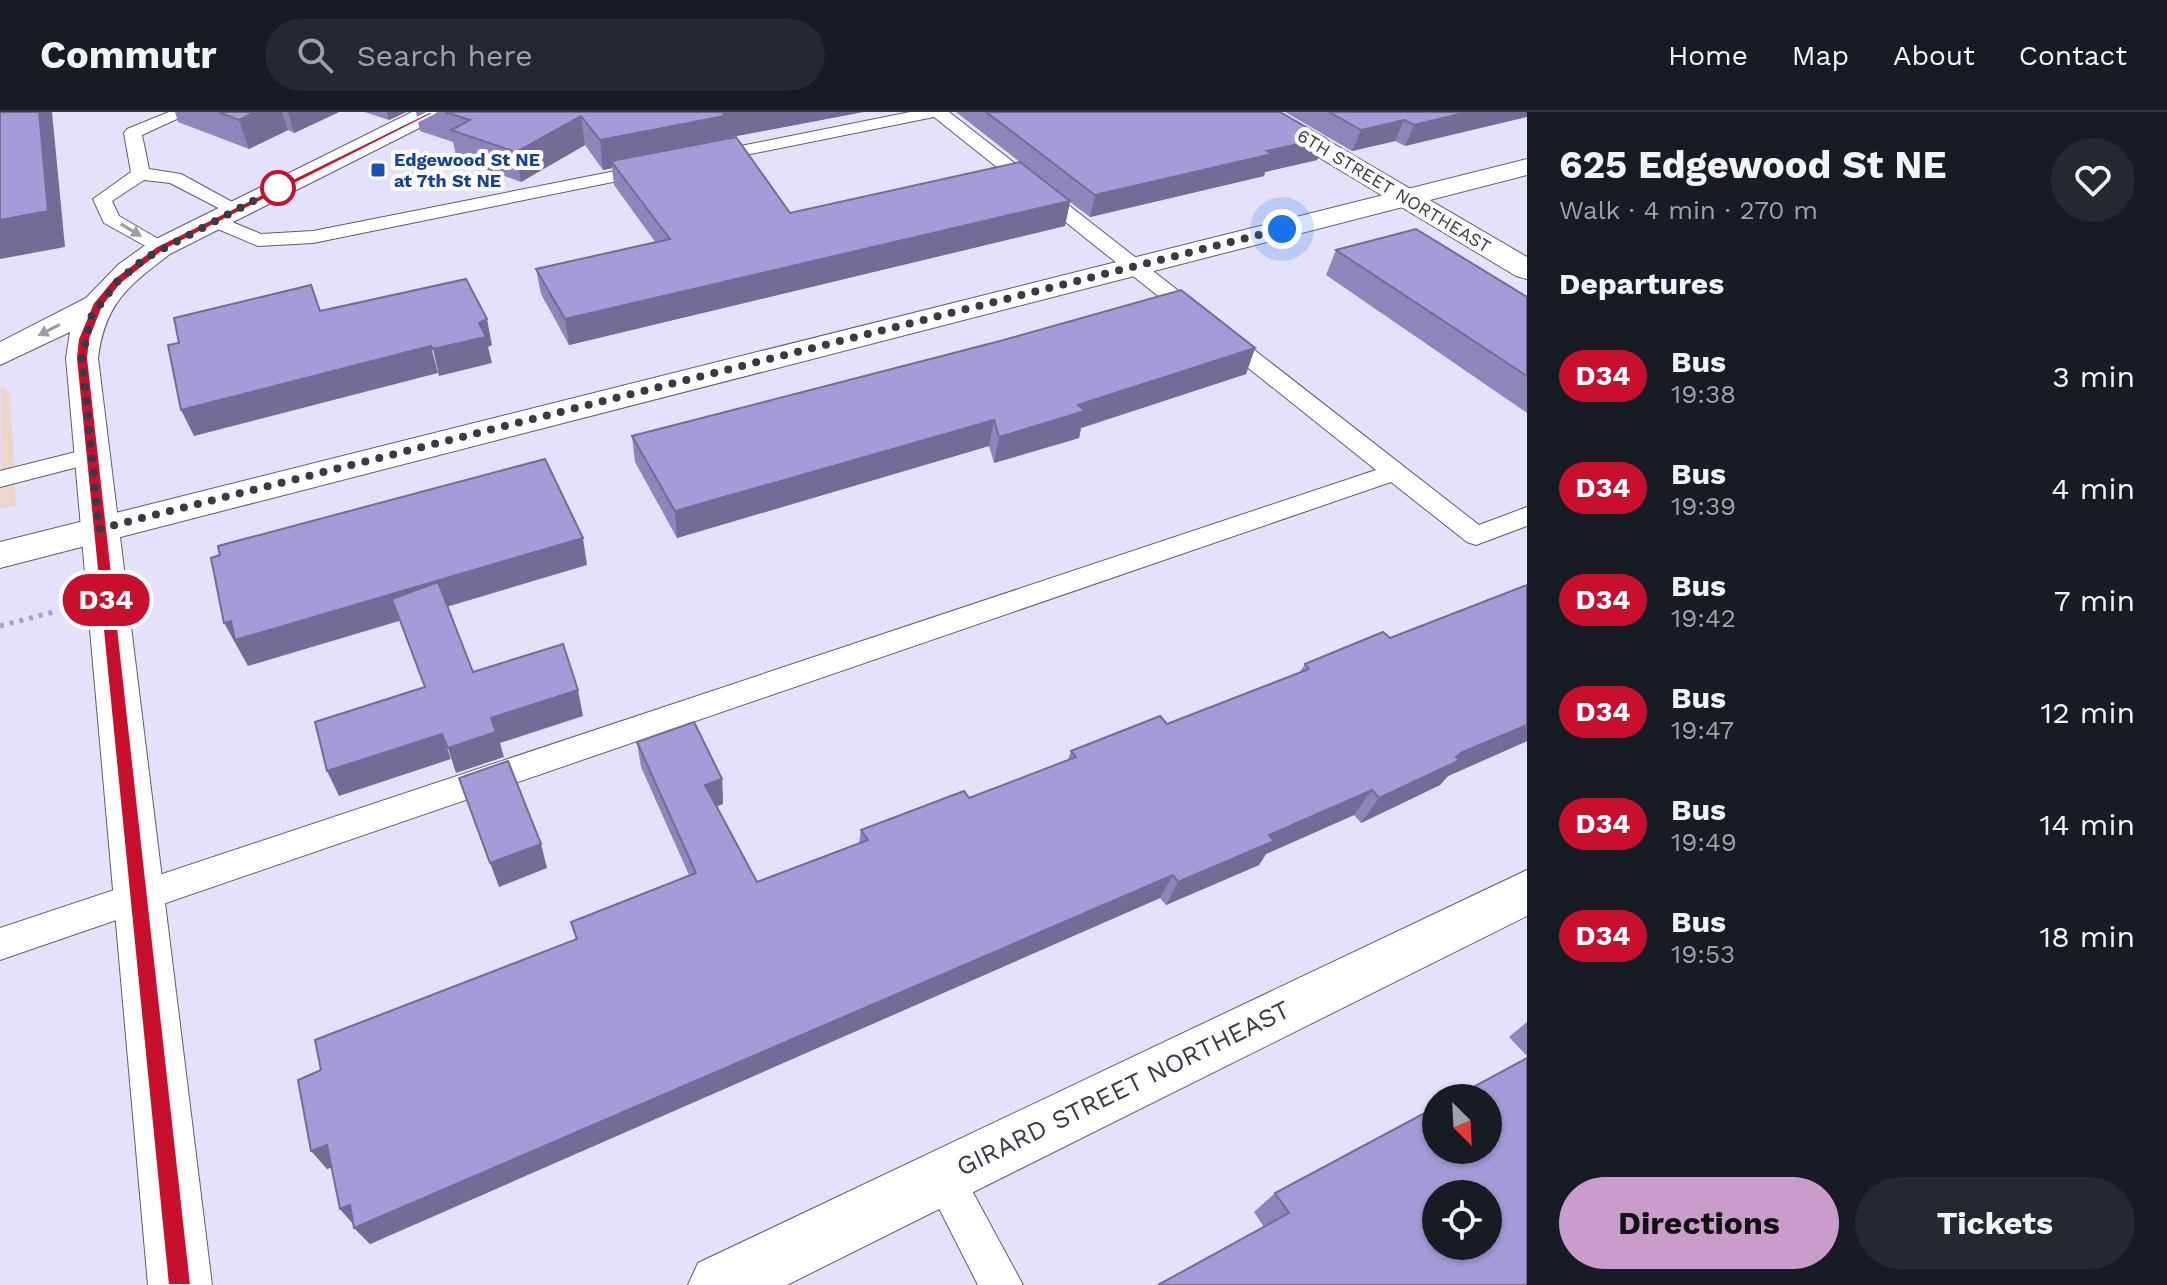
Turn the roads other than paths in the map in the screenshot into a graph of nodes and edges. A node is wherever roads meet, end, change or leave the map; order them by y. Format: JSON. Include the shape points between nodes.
{"nodes":[{"id":1,"x":134,"y":112,"type":"edge"},
{"id":2,"x":184,"y":112,"type":"edge"},
{"id":3,"x":432,"y":112,"type":"edge"},
{"id":4,"x":937,"y":112,"type":"edge"},
{"id":5,"x":1261,"y":112,"type":"edge"},
{"id":6,"x":139,"y":131,"type":"junction"},
{"id":7,"x":1527,"y":167,"type":"edge"},
{"id":8,"x":141,"y":174,"type":"junction"},
{"id":9,"x":1405,"y":198,"type":"junction"},
{"id":10,"x":224,"y":215,"type":"junction"},
{"id":11,"x":160,"y":248,"type":"junction"},
{"id":12,"x":1133,"y":267,"type":"junction"},
{"id":13,"x":1527,"y":270,"type":"edge"},
{"id":14,"x":97,"y":305,"type":"junction"},
{"id":15,"x":0,"y":355,"type":"edge"},
{"id":16,"x":92,"y":456,"type":"junction"},
{"id":17,"x":1394,"y":472,"type":"junction"},
{"id":18,"x":0,"y":479,"type":"edge"},
{"id":19,"x":1527,"y":516,"type":"edge"},
{"id":20,"x":99,"y":529,"type":"junction"},
{"id":21,"x":0,"y":555,"type":"edge"},
{"id":22,"x":1527,"y":892,"type":"edge"},
{"id":23,"x":138,"y":896,"type":"junction"},
{"id":24,"x":0,"y":944,"type":"edge"},
{"id":25,"x":943,"y":1177,"type":"junction"},
{"id":26,"x":180,"y":1285,"type":"edge"},
{"id":27,"x":720,"y":1285,"type":"edge"},
{"id":28,"x":1001,"y":1285,"type":"edge"}],
"edges":[{"from":1,"to":6,"type":"lane"},
{"from":2,"to":6,"type":"lane"},
{"from":3,"to":10,"type":"street"},
{"from":4,"to":10,"type":"lane","via":[[313,237],[258,240]]},
{"from":4,"to":12,"type":"lane"},
{"from":5,"to":9,"type":"street","name":"6TH STREET NORTHEAST"},
{"from":6,"to":8,"type":"lane","via":[[133,133]]},
{"from":7,"to":9,"type":"street"},
{"from":8,"to":10,"type":"lane","via":[[174,178]]},
{"from":8,"to":11,"type":"lane","one_way":true,"via":[[102,199],[111,219]]},
{"from":9,"to":12,"type":"street"},
{"from":9,"to":13,"type":"street","name":"6TH STREET NORTHEAST"},
{"from":10,"to":11,"type":"street"},
{"from":11,"to":14,"type":"street"},
{"from":12,"to":17,"type":"lane"},
{"from":12,"to":20,"type":"street"},
{"from":14,"to":15,"type":"street","one_way":true},
{"from":14,"to":16,"type":"street","via":[[86,329],[82,358]]},
{"from":16,"to":18,"type":"lane"},
{"from":16,"to":20,"type":"street"},
{"from":17,"to":19,"type":"lane","via":[[1476,536]]},
{"from":17,"to":23,"type":"lane"},
{"from":20,"to":21,"type":"street"},
{"from":20,"to":23,"type":"street"},
{"from":22,"to":25,"type":"street","name":"GIRARD STREET NORTHEAST"},
{"from":23,"to":24,"type":"lane"},
{"from":23,"to":26,"type":"street"},
{"from":25,"to":27,"type":"street","name":"GIRARD STREET NORTHEAST"},
{"from":25,"to":28,"type":"lane"}]}
